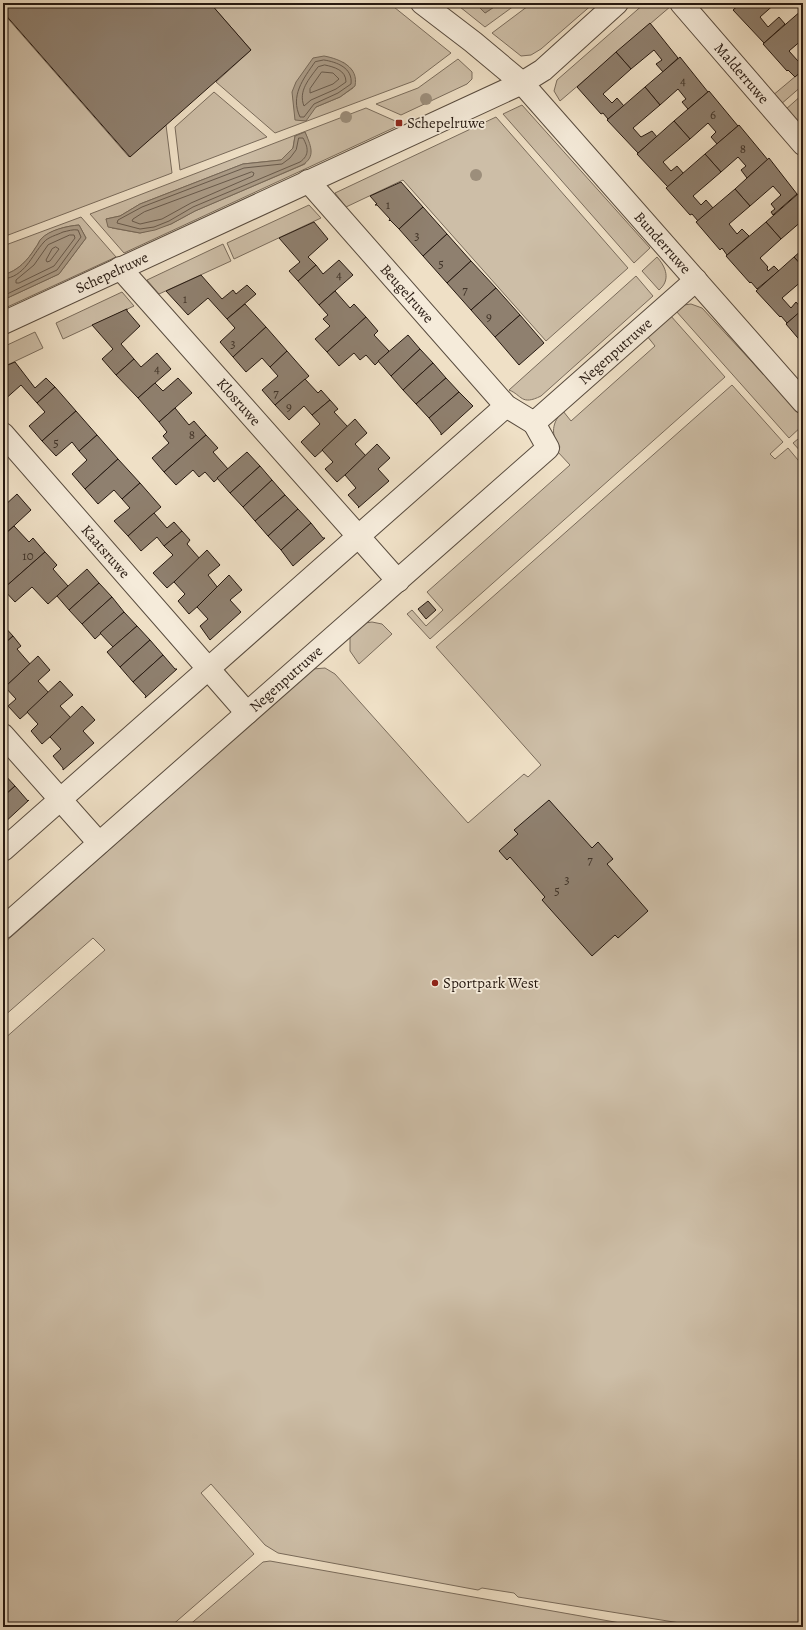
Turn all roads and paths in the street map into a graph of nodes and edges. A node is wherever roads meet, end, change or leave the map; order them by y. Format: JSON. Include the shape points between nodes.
{"nodes":[{"id":1,"x":422,"y":3,"type":"edge"},
{"id":2,"x":617,"y":3,"type":"edge"},
{"id":3,"x":681,"y":3,"type":"edge"},
{"id":4,"x":522,"y":83,"type":"junction"},
{"id":5,"x":803,"y":144,"type":"edge"},
{"id":6,"x":308,"y":181,"type":"junction"},
{"id":7,"x":120,"y":268,"type":"junction"},
{"id":8,"x":696,"y":280,"type":"junction"},
{"id":9,"x":3,"y":323,"type":"edge"},
{"id":10,"x":803,"y":402,"type":"edge"},
{"id":11,"x":506,"y":406,"type":"junction"},
{"id":12,"x":534,"y":423,"type":"junction"},
{"id":13,"x":3,"y":434,"type":"edge"},
{"id":14,"x":357,"y":537,"type":"junction"},
{"id":15,"x":398,"y":581,"type":"junction"},
{"id":16,"x":209,"y":668,"type":"junction"},
{"id":17,"x":247,"y":713,"type":"junction"},
{"id":18,"x":3,"y":735,"type":"edge"},
{"id":19,"x":60,"y":800,"type":"junction"},
{"id":20,"x":100,"y":843,"type":"junction"},
{"id":21,"x":3,"y":850,"type":"edge"},
{"id":22,"x":3,"y":928,"type":"edge"}],
"edges":[{"from":1,"to":4,"type":"street","name":"Bunderruwe","via":[[474,42]]},
{"from":2,"to":4,"type":"street","name":"Schepelruwe","via":[[543,70]]},
{"from":3,"to":5,"type":"street","name":"Malderruwe"},
{"from":4,"to":6,"type":"street","name":"Schepelruwe"},
{"from":4,"to":8,"type":"street","name":"Bunderruwe"},
{"from":6,"to":7,"type":"street","name":"Schepelruwe"},
{"from":6,"to":11,"type":"street","name":"Beugelruwe"},
{"from":7,"to":9,"type":"street","name":"Schepelruwe"},
{"from":7,"to":14,"type":"street","name":"Klosruwe"},
{"from":8,"to":10,"type":"street","name":"Bunderruwe"},
{"from":8,"to":12,"type":"street","name":"Negenputruwe"},
{"from":11,"to":12,"type":"street","name":"Negenputruwe"},
{"from":11,"to":14,"type":"street"},
{"from":12,"to":15,"type":"street","name":"Negenputruwe","via":[[548,448]]},
{"from":13,"to":16,"type":"street","name":"Kaatsruwe"},
{"from":14,"to":15,"type":"street","name":"Klosruwe"},
{"from":14,"to":16,"type":"street"},
{"from":15,"to":17,"type":"street","name":"Negenputruwe"},
{"from":16,"to":17,"type":"street","name":"Kaatsruwe"},
{"from":16,"to":19,"type":"street"},
{"from":17,"to":20,"type":"street","name":"Negenputruwe"},
{"from":18,"to":19,"type":"street"},
{"from":19,"to":20,"type":"street"},
{"from":19,"to":21,"type":"street"},
{"from":20,"to":22,"type":"street","name":"Negenputruwe"}]}
